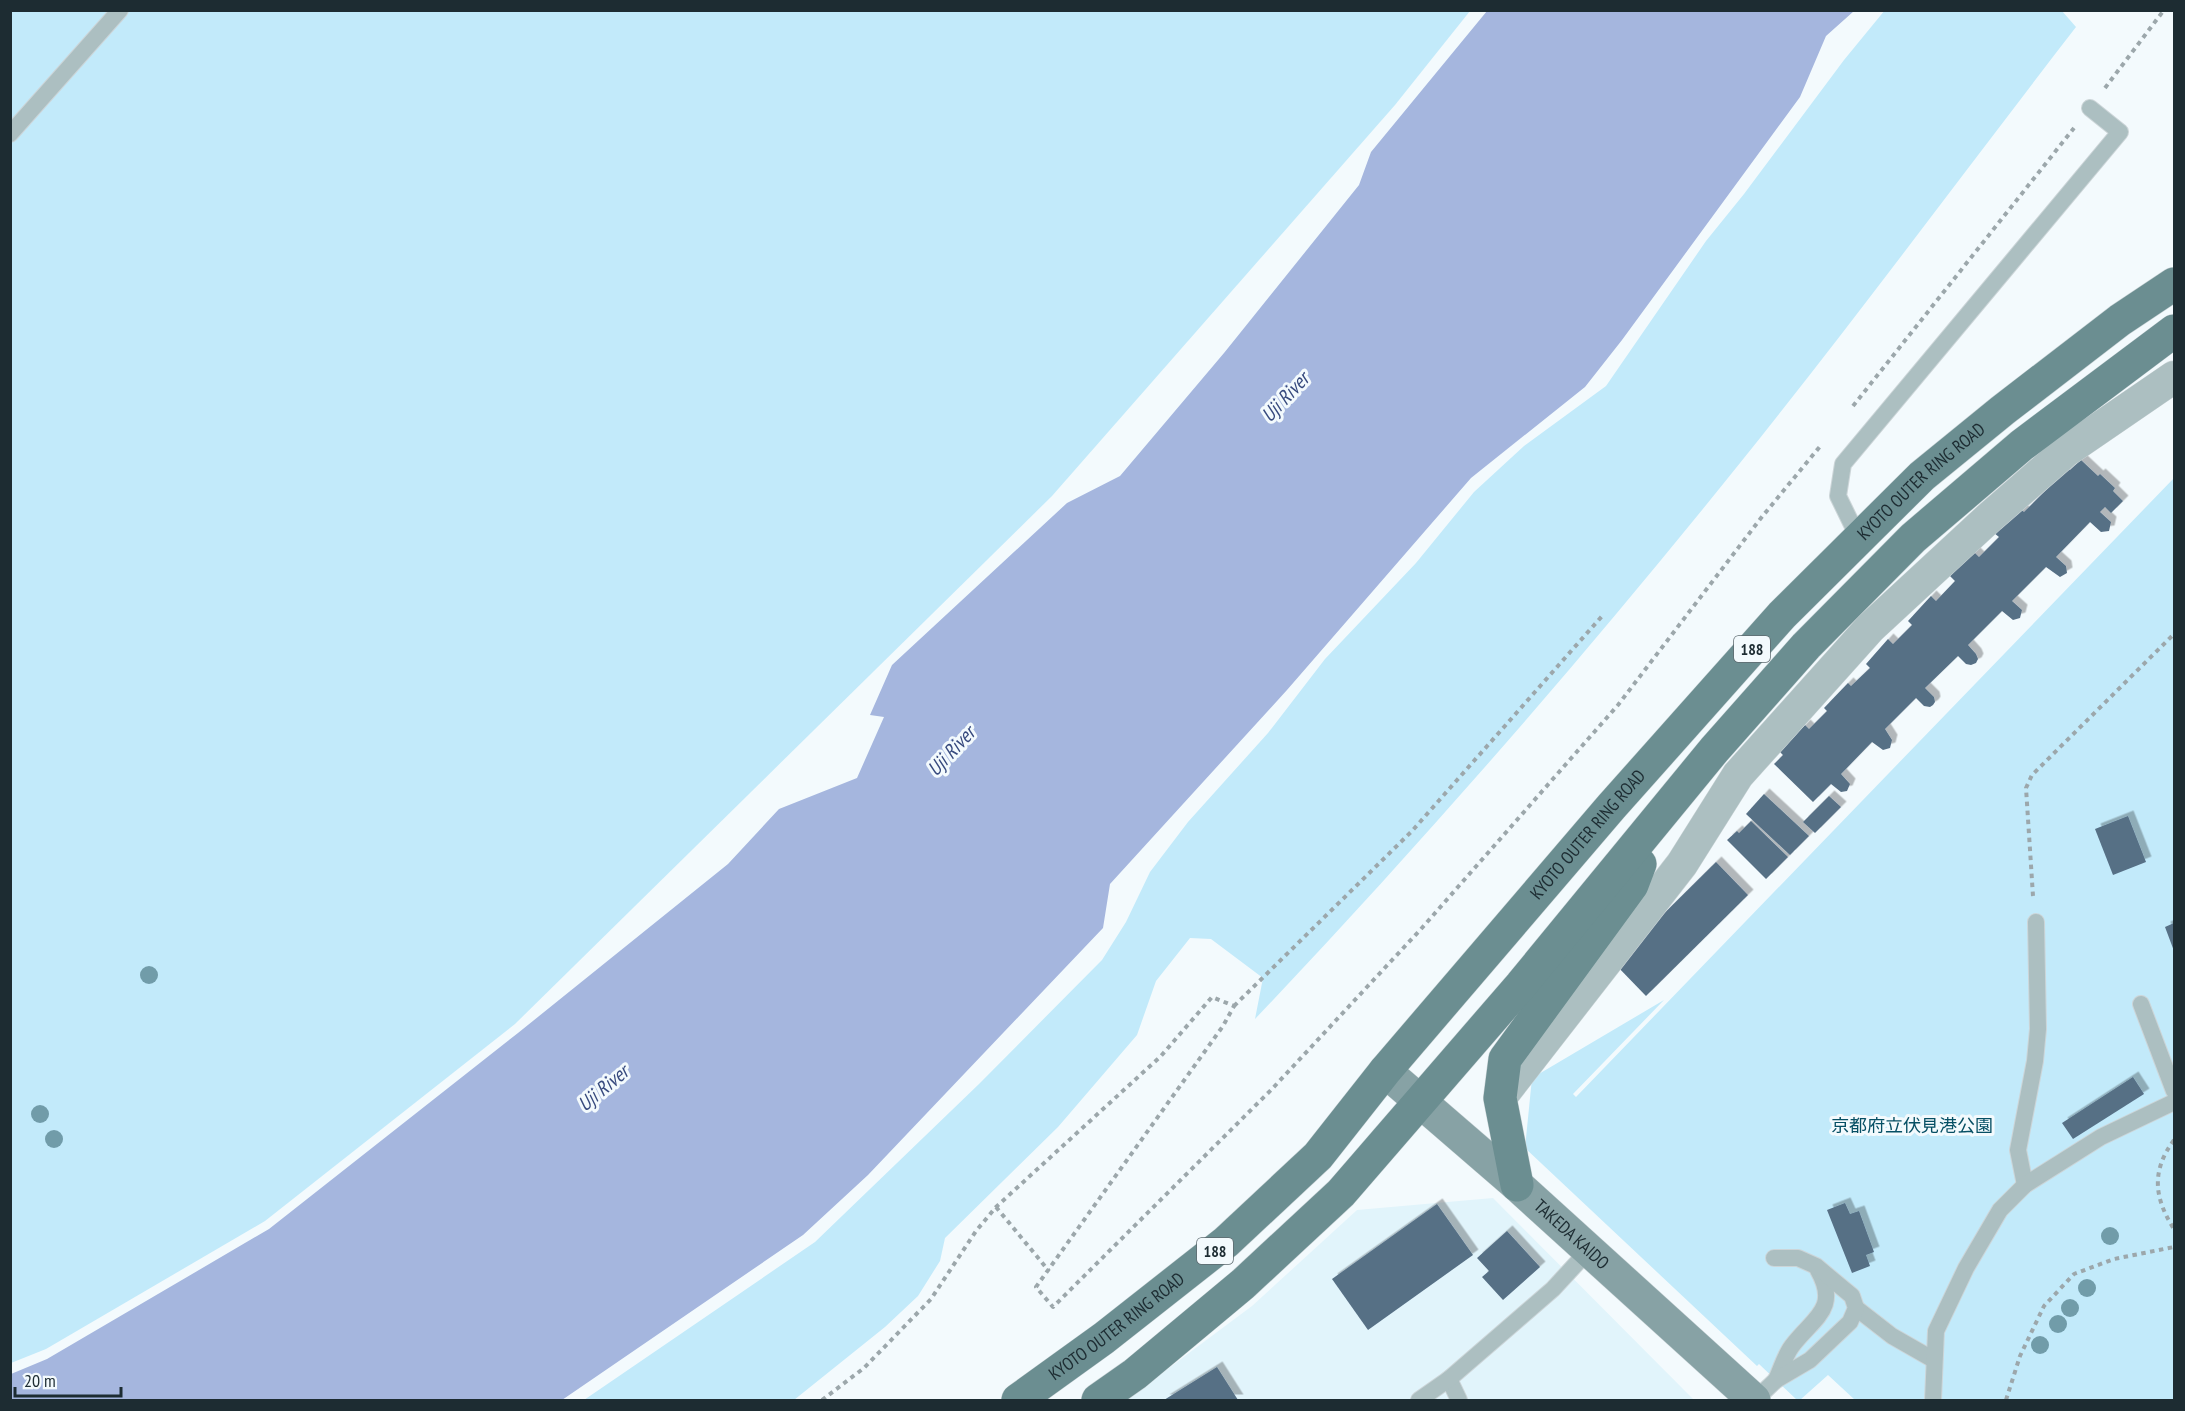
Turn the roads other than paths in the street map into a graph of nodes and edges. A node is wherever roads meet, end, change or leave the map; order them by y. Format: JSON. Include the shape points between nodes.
{"nodes":[{"id":1,"x":120,"y":10,"type":"edge"},
{"id":2,"x":2090,"y":108,"type":"road end"},
{"id":3,"x":10,"y":134,"type":"edge"},
{"id":4,"x":2175,"y":284,"type":"edge"},
{"id":5,"x":2173,"y":338,"type":"edge"},
{"id":6,"x":2175,"y":377,"type":"edge"},
{"id":7,"x":1859,"y":539,"type":"junction"},
{"id":8,"x":1657,"y":821,"type":"junction"},
{"id":9,"x":2036,"y":922,"type":"road end"},
{"id":10,"x":2141,"y":1004,"type":"dead end"},
{"id":11,"x":1385,"y":1071,"type":"junction"},
{"id":12,"x":2175,"y":1090,"type":"edge"},
{"id":13,"x":1500,"y":1098,"type":"junction"},
{"id":14,"x":1421,"y":1101,"type":"junction"},
{"id":15,"x":2175,"y":1102,"type":"edge"},
{"id":16,"x":1517,"y":1185,"type":"junction"},
{"id":17,"x":2025,"y":1185,"type":"junction"},
{"id":18,"x":1588,"y":1251,"type":"junction"},
{"id":19,"x":1774,"y":1258,"type":"dead end"},
{"id":20,"x":1816,"y":1266,"type":"junction"},
{"id":21,"x":1856,"y":1308,"type":"junction"},
{"id":22,"x":1934,"y":1360,"type":"junction"},
{"id":23,"x":1449,"y":1379,"type":"junction"},
{"id":24,"x":1762,"y":1394,"type":"edge"},
{"id":25,"x":1018,"y":1401,"type":"edge"},
{"id":26,"x":1098,"y":1401,"type":"edge"},
{"id":27,"x":1419,"y":1401,"type":"edge"},
{"id":28,"x":1459,"y":1401,"type":"edge"},
{"id":29,"x":1933,"y":1401,"type":"edge"}],
"edges":[{"from":1,"to":3,"type":"lane"},
{"from":2,"to":7,"type":"lane","via":[[2120,132],[1843,464],[1838,496]]},
{"from":4,"to":7,"type":"main road","name":"KYOTO OUTER RING ROAD","number":"188","via":[[2120,320],[2003,410],[1922,476]]},
{"from":5,"to":8,"type":"main road","name":"KYOTO OUTER RING ROAD","number":"188","via":[[2022,445],[1913,538],[1806,646]]},
{"from":6,"to":13,"type":"street","via":[[2066,451],[1870,628],[1738,775],[1682,864]]},
{"from":7,"to":11,"type":"main road","name":"KYOTO OUTER RING ROAD","number":"188","via":[[1782,615]]},
{"from":8,"to":13,"type":"main road","via":[[1632,885],[1505,1059]]},
{"from":8,"to":14,"type":"main road","name":"KYOTO OUTER RING ROAD","number":"188"},
{"from":9,"to":17,"type":"lane","via":[[2038,1029],[2018,1150]]},
{"from":10,"to":12,"type":"lane"},
{"from":11,"to":14,"type":"main road","name":"TAKEDA KAIDO"},
{"from":11,"to":25,"type":"main road","name":"KYOTO OUTER RING ROAD","number":"188","via":[[1317,1156],[1226,1242]]},
{"from":13,"to":16,"type":"main road"},
{"from":14,"to":16,"type":"main road","name":"TAKEDA KAIDO"},
{"from":14,"to":26,"type":"main road","name":"KYOTO OUTER RING ROAD","number":"188","via":[[1341,1193],[1259,1269]]},
{"from":15,"to":17,"type":"lane","via":[[2101,1137]]},
{"from":16,"to":18,"type":"main road","name":"TAKEDA KAIDO"},
{"from":17,"to":22,"type":"lane","via":[[2000,1210],[1966,1268],[1936,1331]]},
{"from":18,"to":23,"type":"lane","via":[[1553,1289]]},
{"from":18,"to":24,"type":"main road","name":"TAKEDA KAIDO","via":[[1682,1333]]},
{"from":19,"to":20,"type":"lane","via":[[1798,1258]]},
{"from":20,"to":21,"type":"lane","via":[[1852,1296]]},
{"from":20,"to":24,"type":"lane","via":[[1823,1278],[1826,1306],[1791,1346]]},
{"from":21,"to":22,"type":"lane","via":[[1892,1336]]},
{"from":21,"to":24,"type":"lane","via":[[1850,1322],[1810,1360]]},
{"from":22,"to":29,"type":"lane"},
{"from":23,"to":27,"type":"lane"},
{"from":23,"to":28,"type":"lane"}]}
